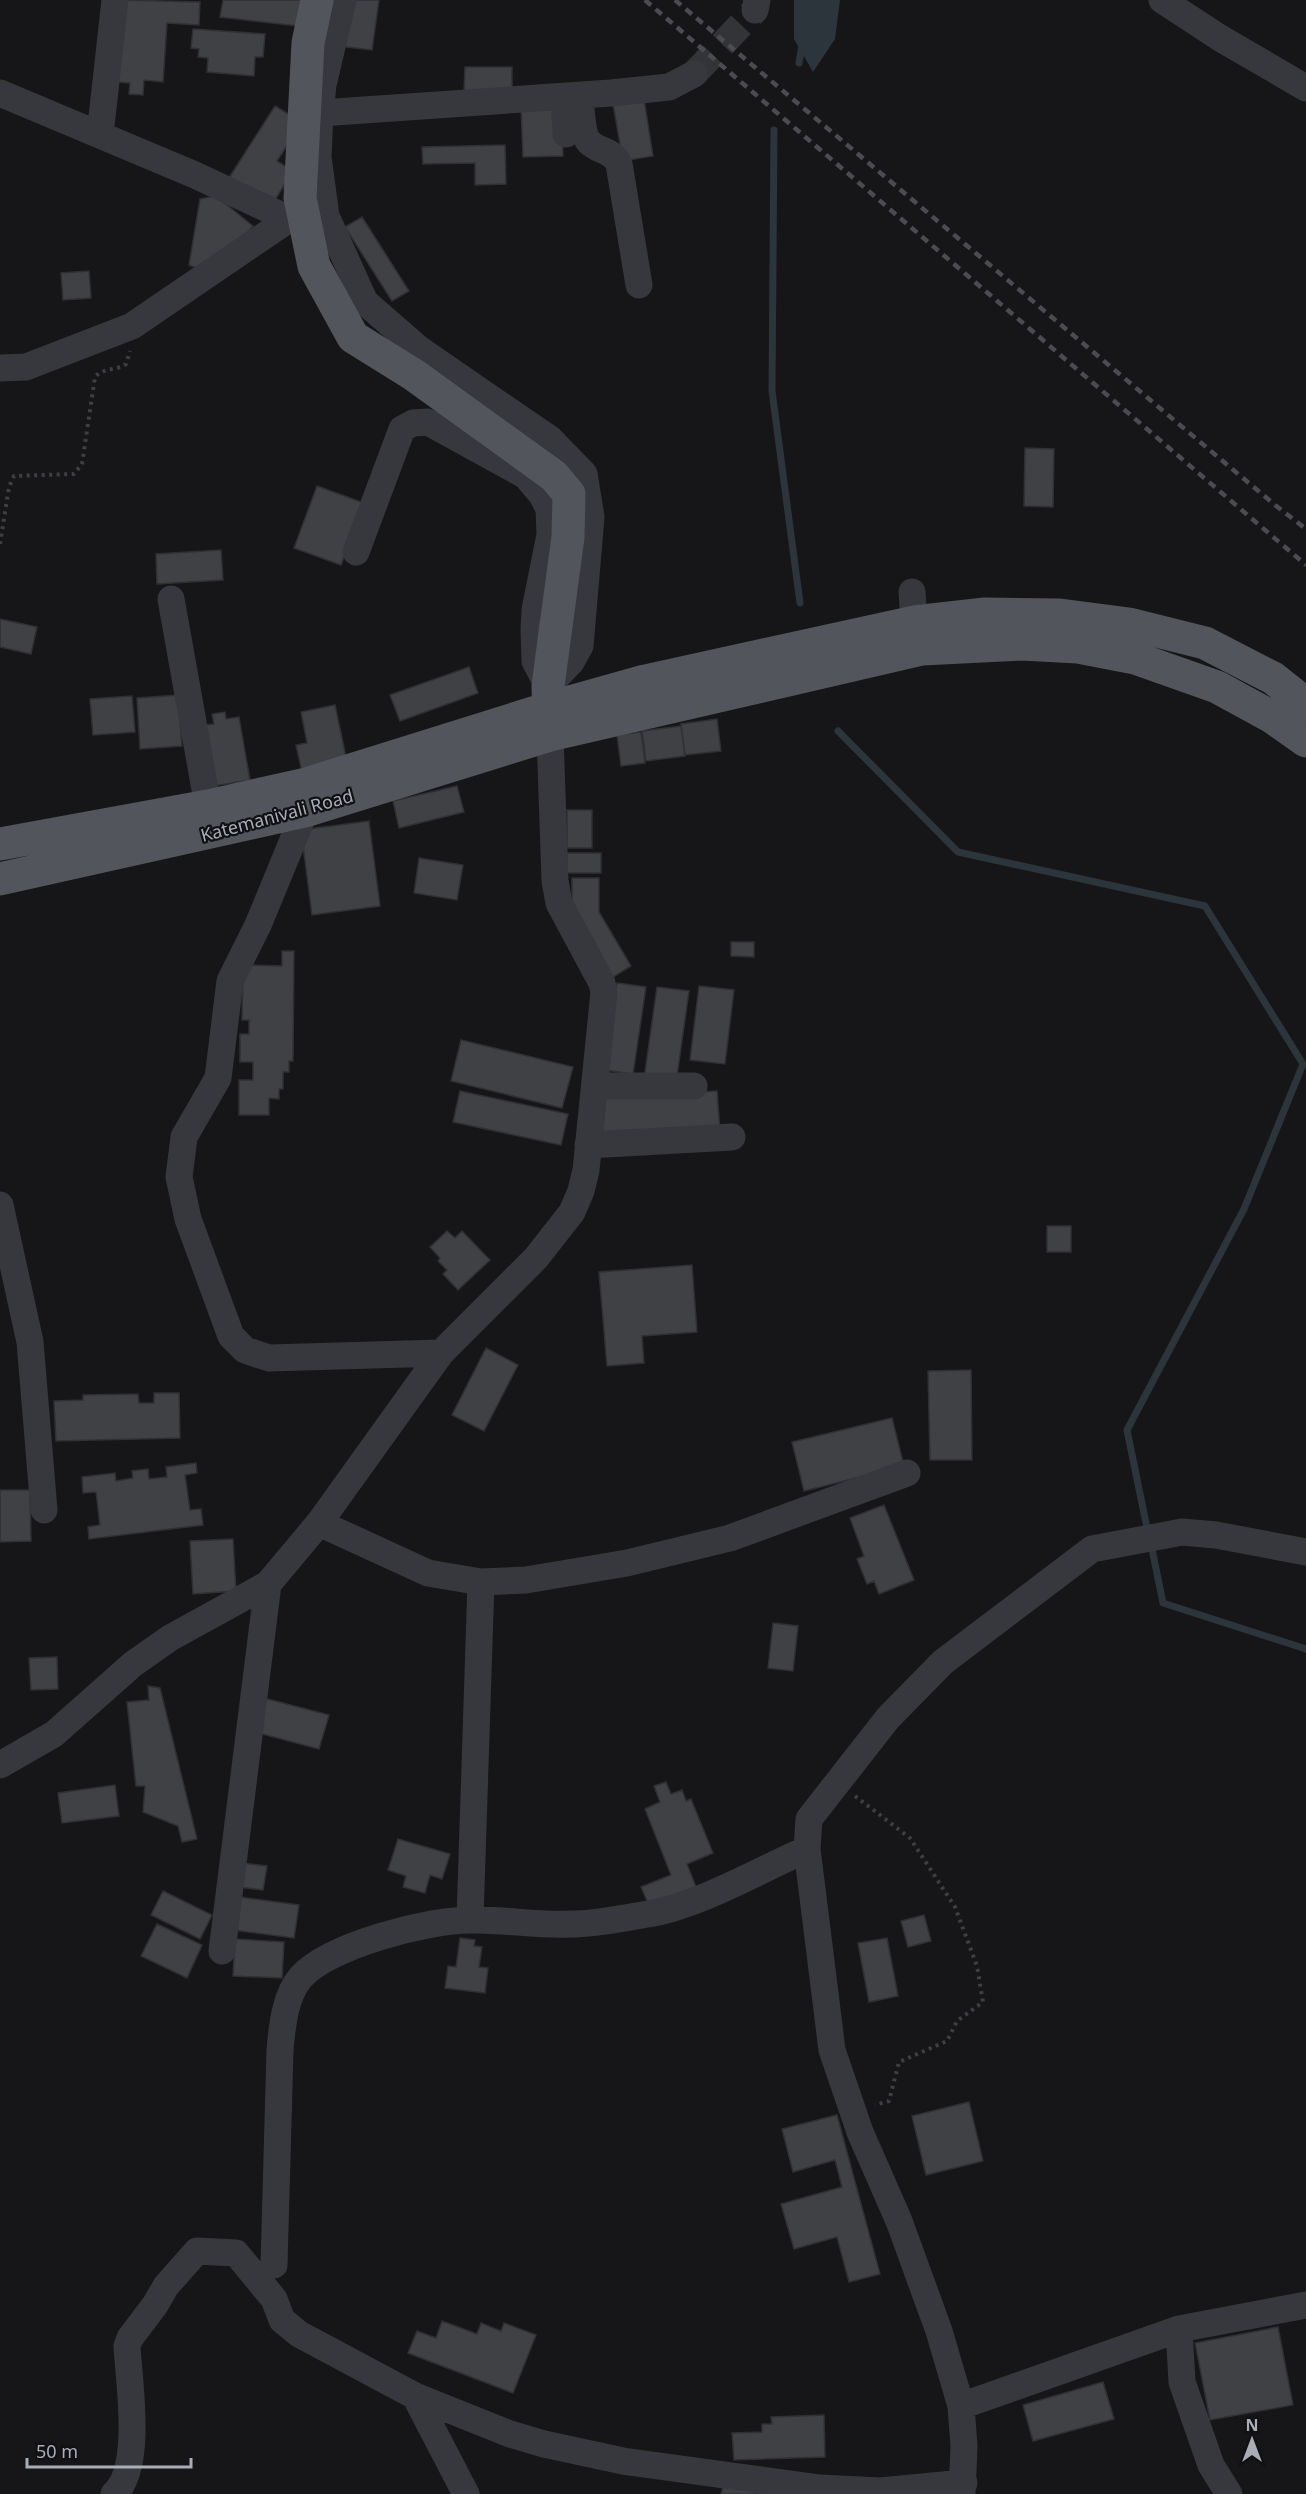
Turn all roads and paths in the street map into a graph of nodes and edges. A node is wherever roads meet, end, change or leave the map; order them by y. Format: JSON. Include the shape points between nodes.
{"nodes":[{"id":1,"x":115,"y":0,"type":"edge"},
{"id":2,"x":317,"y":0,"type":"edge"},
{"id":3,"x":342,"y":0,"type":"edge"},
{"id":4,"x":1162,"y":0,"type":"edge"},
{"id":5,"x":694,"y":74,"type":"tunnel mouth"},
{"id":6,"x":1306,"y":88,"type":"edge"},
{"id":7,"x":0,"y":93,"type":"edge"},
{"id":8,"x":572,"y":96,"type":"junction"},
{"id":9,"x":320,"y":113,"type":"junction"},
{"id":10,"x":566,"y":134,"type":"dead end"},
{"id":11,"x":100,"y":135,"type":"junction"},
{"id":12,"x":326,"y":216,"type":"junction"},
{"id":13,"x":289,"y":219,"type":"junction"},
{"id":14,"x":639,"y":285,"type":"dead end"},
{"id":15,"x":132,"y":326,"type":"junction"},
{"id":16,"x":0,"y":368,"type":"edge"},
{"id":17,"x":0,"y":544,"type":"edge"},
{"id":18,"x":356,"y":552,"type":"dead end"},
{"id":19,"x":171,"y":599,"type":"dead end"},
{"id":20,"x":1289,"y":704,"type":"edge"},
{"id":21,"x":549,"y":710,"type":"junction"},
{"id":22,"x":1306,"y":741,"type":"edge"},
{"id":23,"x":208,"y":806,"type":"junction"},
{"id":24,"x":305,"y":812,"type":"junction"},
{"id":25,"x":0,"y":844,"type":"edge"},
{"id":26,"x":0,"y":879,"type":"edge"},
{"id":27,"x":595,"y":1086,"type":"junction"},
{"id":28,"x":694,"y":1086,"type":"dead end"},
{"id":29,"x":732,"y":1137,"type":"dead end"},
{"id":30,"x":588,"y":1145,"type":"junction"},
{"id":31,"x":0,"y":1205,"type":"edge"},
{"id":32,"x":441,"y":1353,"type":"junction"},
{"id":33,"x":907,"y":1473,"type":"dead end"},
{"id":34,"x":44,"y":1510,"type":"dead end"},
{"id":35,"x":319,"y":1523,"type":"junction"},
{"id":36,"x":1306,"y":1552,"type":"edge"},
{"id":37,"x":481,"y":1582,"type":"junction"},
{"id":38,"x":268,"y":1584,"type":"junction"},
{"id":39,"x":0,"y":1765,"type":"edge"},
{"id":40,"x":838,"y":1783,"type":"junction"},
{"id":41,"x":807,"y":1849,"type":"junction"},
{"id":42,"x":470,"y":1919,"type":"junction"},
{"id":43,"x":222,"y":1951,"type":"dead end"},
{"id":44,"x":853,"y":2112,"type":"junction"},
{"id":45,"x":274,"y":2265,"type":"dead end"},
{"id":46,"x":1306,"y":2305,"type":"edge"},
{"id":47,"x":1179,"y":2329,"type":"junction"},
{"id":48,"x":415,"y":2396,"type":"junction"},
{"id":49,"x":961,"y":2406,"type":"junction"},
{"id":50,"x":963,"y":2489,"type":"edge"},
{"id":51,"x":114,"y":2494,"type":"edge"},
{"id":52,"x":466,"y":2494,"type":"edge"},
{"id":53,"x":1229,"y":2494,"type":"edge"}],
"edges":[{"from":1,"to":11,"type":"street"},
{"from":2,"to":21,"type":"main road","bridge":true,"via":[[308,43],[300,198],[314,266],[353,337],[414,375],[555,476],[568,494],[568,537]]},
{"from":3,"to":9,"type":"street"},
{"from":4,"to":6,"type":"street"},
{"from":5,"to":8,"type":"street","via":[[669,87]]},
{"from":7,"to":11,"type":"street"},
{"from":8,"to":9,"type":"street"},
{"from":8,"to":10,"type":"street"},
{"from":8,"to":14,"type":"street","via":[[590,143],[616,156],[619,164]]},
{"from":9,"to":12,"type":"street","via":[[318,158]]},
{"from":11,"to":13,"type":"street"},
{"from":12,"to":13,"type":"street"},
{"from":12,"to":21,"type":"street","via":[[366,302],[419,349],[550,438],[584,474],[591,517],[580,646]]},
{"from":13,"to":15,"type":"street"},
{"from":15,"to":16,"type":"street","via":[[26,367]]},
{"from":15,"to":17,"type":"path","via":[[126,364],[100,371],[95,377],[78,471],[14,476]]},
{"from":18,"to":21,"type":"street","via":[[402,429],[413,423],[428,422],[526,476],[549,509],[550,535],[534,629],[535,661]]},
{"from":19,"to":23,"type":"street"},
{"from":20,"to":21,"type":"main road","via":[[1273,678],[1205,643],[1129,624],[1060,615],[985,614],[916,621],[775,668],[645,681]]},
{"from":20,"to":22,"type":"main road"},
{"from":21,"to":23,"type":"main road","name":"Katemanivali Road","via":[[306,784]]},
{"from":21,"to":24,"type":"main road","name":"Katemanivali Road"},
{"from":21,"to":27,"type":"street","via":[[559,903],[604,992]]},
{"from":23,"to":25,"type":"main road","name":"Katemanivali Road"},
{"from":24,"to":26,"type":"main road","name":"Katemanivali Road"},
{"from":24,"to":32,"type":"street","via":[[230,981],[218,1078],[184,1137],[179,1177],[188,1219],[231,1336],[245,1350],[269,1358]]},
{"from":27,"to":28,"type":"street"},
{"from":27,"to":30,"type":"street"},
{"from":29,"to":30,"type":"street"},
{"from":30,"to":32,"type":"street","via":[[581,1191],[572,1212],[536,1258]]},
{"from":31,"to":34,"type":"street","via":[[30,1342]]},
{"from":32,"to":35,"type":"street"},
{"from":33,"to":37,"type":"street","via":[[730,1538],[526,1581]]},
{"from":35,"to":37,"type":"street","via":[[428,1573]]},
{"from":35,"to":38,"type":"street"},
{"from":36,"to":40,"type":"street","via":[[1182,1532],[1092,1549],[943,1662],[888,1718]]},
{"from":37,"to":42,"type":"street"},
{"from":38,"to":39,"type":"street","via":[[170,1638],[133,1664],[54,1734]]},
{"from":38,"to":43,"type":"street"},
{"from":40,"to":41,"type":"street","via":[[809,1819]]},
{"from":40,"to":44,"type":"path","via":[[910,1838],[955,1907],[977,1966],[983,2002],[957,2021],[947,2041],[899,2062],[889,2101]]},
{"from":41,"to":42,"type":"street","via":[[671,1910],[571,1924]]},
{"from":41,"to":44,"type":"street","via":[[832,2050]]},
{"from":42,"to":45,"type":"street","via":[[430,1924],[370,1940],[320,1961],[300,1978],[283,2021],[280,2050]]},
{"from":44,"to":49,"type":"street","via":[[903,2232]]},
{"from":46,"to":47,"type":"street"},
{"from":47,"to":49,"type":"street"},
{"from":47,"to":53,"type":"street","via":[[1182,2382],[1211,2465]]},
{"from":48,"to":50,"type":"street","via":[[510,2434],[623,2461],[820,2488]]},
{"from":48,"to":51,"type":"street","via":[[299,2334],[282,2319],[274,2299],[236,2253],[197,2251],[165,2286],[127,2346],[132,2437],[125,2481]]},
{"from":48,"to":52,"type":"street"},
{"from":49,"to":50,"type":"street"}]}
